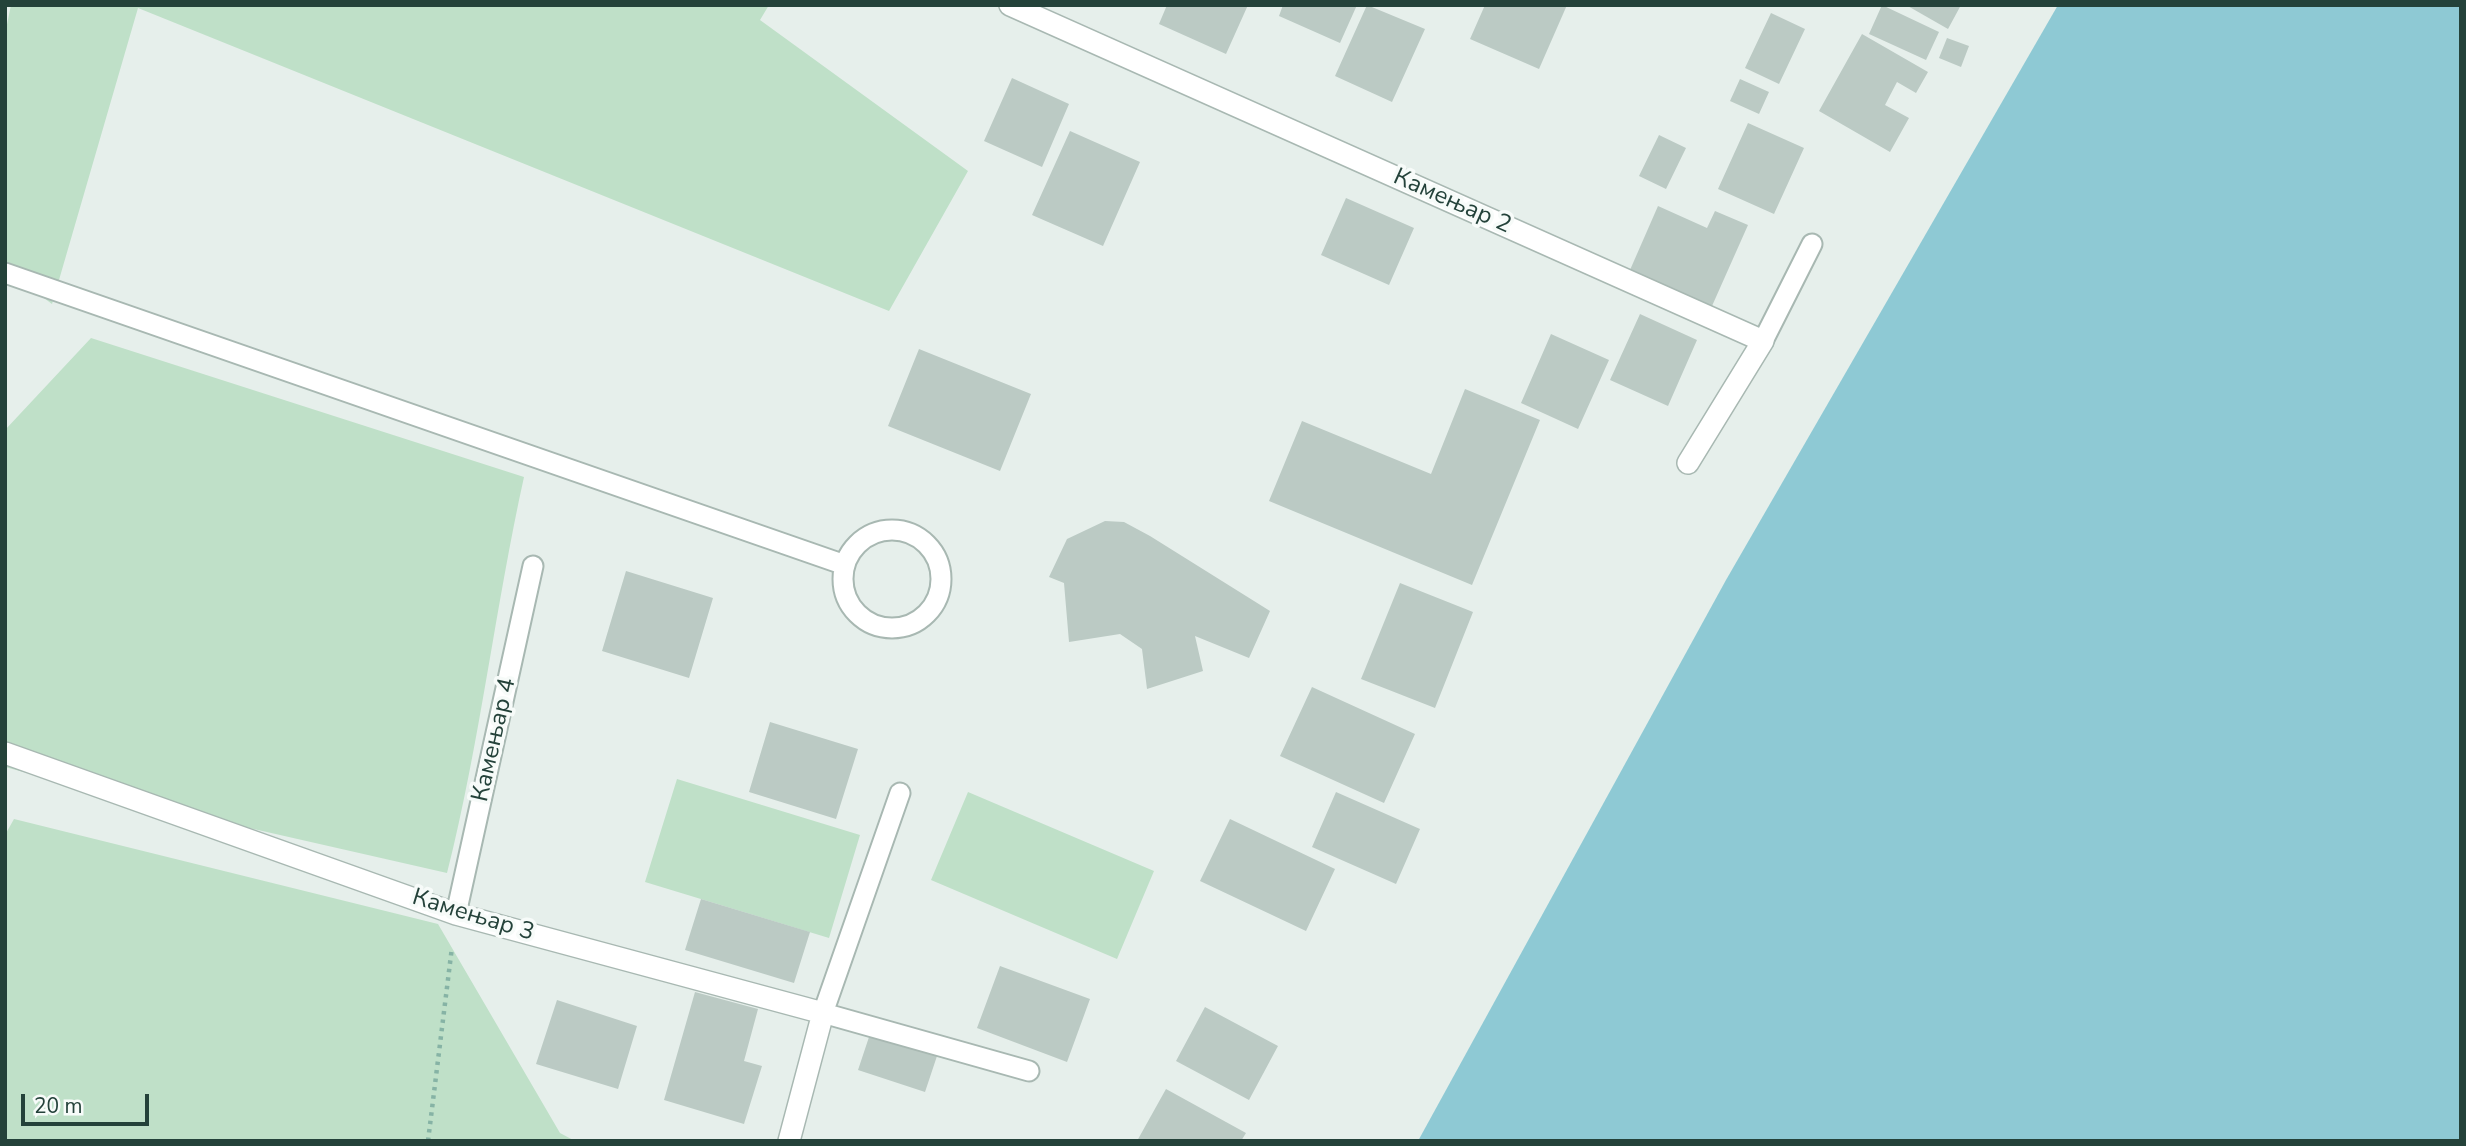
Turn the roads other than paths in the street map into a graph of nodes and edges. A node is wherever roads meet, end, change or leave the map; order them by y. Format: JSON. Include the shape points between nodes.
{"nodes":[{"id":1,"x":1010,"y":5,"type":"edge"},
{"id":2,"x":1812,"y":244,"type":"dead end"},
{"id":3,"x":5,"y":273,"type":"edge"},
{"id":4,"x":1763,"y":341,"type":"junction"},
{"id":5,"x":1688,"y":463,"type":"dead end"},
{"id":6,"x":845,"y":565,"type":"junction"},
{"id":7,"x":533,"y":566,"type":"dead end"},
{"id":8,"x":5,"y":753,"type":"edge"},
{"id":9,"x":900,"y":793,"type":"dead end"},
{"id":10,"x":456,"y":914,"type":"junction"},
{"id":11,"x":823,"y":1013,"type":"junction"},
{"id":12,"x":1029,"y":1071,"type":"dead end"},
{"id":13,"x":789,"y":1141,"type":"edge"}],
"edges":[{"from":1,"to":4,"type":"street","name":"Камењар 2"},
{"from":2,"to":4,"type":"lane"},
{"from":3,"to":6,"type":"lane"},
{"from":4,"to":5,"type":"street"},
{"from":6,"to":6,"type":"lane","via":[[842,583],[847,600],[858,615],[882,627],[909,626],[925,617],[936,602],[940,567],[932,550],[902,531],[884,530],[867,536],[853,548]]},
{"from":7,"to":10,"type":"lane","name":"Камењар 4"},
{"from":8,"to":10,"type":"street","name":"Камењар 3"},
{"from":9,"to":11,"type":"lane"},
{"from":10,"to":11,"type":"street","name":"Камењар 3"},
{"from":11,"to":12,"type":"lane"},
{"from":11,"to":13,"type":"street"}]}
